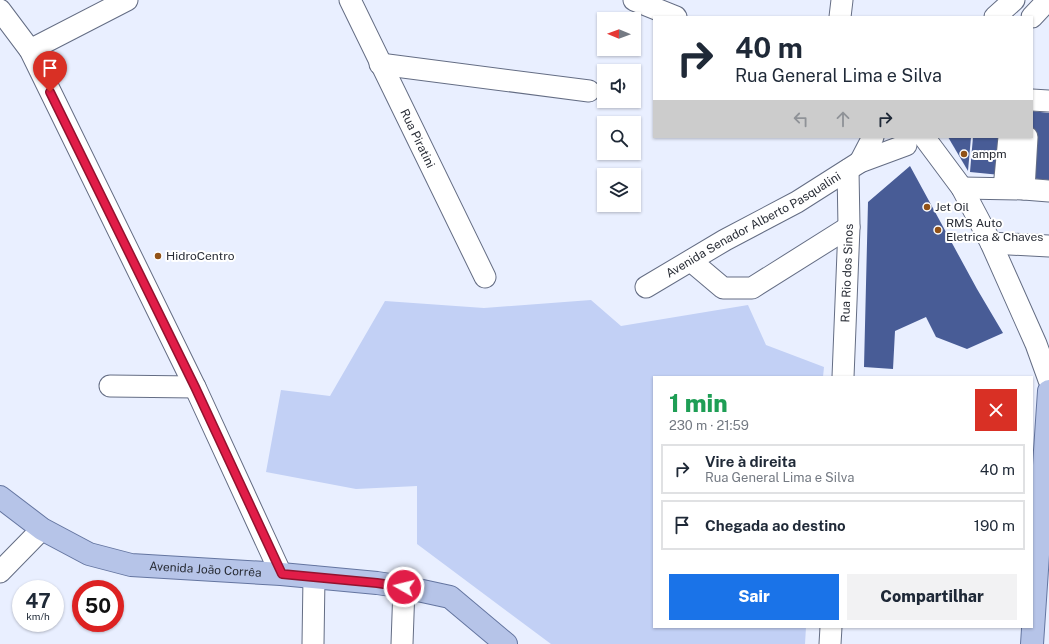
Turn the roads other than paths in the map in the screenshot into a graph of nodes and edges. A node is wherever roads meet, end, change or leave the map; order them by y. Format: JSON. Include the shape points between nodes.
{"nodes":[{"id":1,"x":127,"y":0,"type":"edge"},
{"id":2,"x":350,"y":0,"type":"edge"},
{"id":3,"x":634,"y":0,"type":"edge"},
{"id":4,"x":842,"y":0,"type":"edge"},
{"id":5,"x":1014,"y":0,"type":"edge"},
{"id":6,"x":1048,"y":0,"type":"edge"},
{"id":7,"x":0,"y":10,"type":"edge"},
{"id":8,"x":674,"y":16,"type":"edge"},
{"id":9,"x":840,"y":16,"type":"edge"},
{"id":10,"x":996,"y":16,"type":"edge"},
{"id":11,"x":1033,"y":16,"type":"edge"},
{"id":12,"x":30,"y":50,"type":"junction"},
{"id":13,"x":380,"y":64,"type":"junction"},
{"id":14,"x":589,"y":91,"type":"dead end"},
{"id":15,"x":1033,"y":100,"type":"edge"},
{"id":16,"x":1049,"y":101,"type":"edge"},
{"id":17,"x":873,"y":138,"type":"edge"},
{"id":18,"x":887,"y":138,"type":"edge"},
{"id":19,"x":1009,"y":138,"type":"edge"},
{"id":20,"x":1027,"y":138,"type":"edge"},
{"id":21,"x":917,"y":140,"type":"edge"},
{"id":22,"x":854,"y":166,"type":"junction"},
{"id":23,"x":962,"y":188,"type":"junction"},
{"id":24,"x":1014,"y":189,"type":"junction"},
{"id":25,"x":1049,"y":191,"type":"edge"},
{"id":26,"x":849,"y":226,"type":"junction"},
{"id":27,"x":991,"y":243,"type":"junction"},
{"id":28,"x":1049,"y":246,"type":"edge"},
{"id":29,"x":691,"y":261,"type":"junction"},
{"id":30,"x":485,"y":277,"type":"dead end"},
{"id":31,"x":646,"y":287,"type":"dead end"},
{"id":32,"x":842,"y":376,"type":"edge"},
{"id":33,"x":1049,"y":380,"type":"edge"},
{"id":34,"x":110,"y":386,"type":"dead end"},
{"id":35,"x":195,"y":387,"type":"junction"},
{"id":36,"x":1049,"y":391,"type":"edge"},
{"id":37,"x":0,"y":497,"type":"edge"},
{"id":38,"x":42,"y":529,"type":"junction"},
{"id":39,"x":0,"y":572,"type":"edge"},
{"id":40,"x":282,"y":574,"type":"junction"},
{"id":41,"x":314,"y":577,"type":"junction"},
{"id":42,"x":404,"y":587,"type":"junction"},
{"id":43,"x":830,"y":628,"type":"edge"},
{"id":44,"x":314,"y":644,"type":"edge"},
{"id":45,"x":402,"y":644,"type":"edge"},
{"id":46,"x":506,"y":644,"type":"edge"},
{"id":47,"x":830,"y":644,"type":"edge"},
{"id":48,"x":1032,"y":644,"type":"edge"}],
"edges":[{"from":1,"to":12,"type":"street"},
{"from":2,"to":13,"type":"street","name":"Rua Piratini"},
{"from":3,"to":8,"type":"street"},
{"from":4,"to":9,"type":"street"},
{"from":5,"to":10,"type":"street"},
{"from":6,"to":11,"type":"street"},
{"from":7,"to":12,"type":"street"},
{"from":12,"to":35,"type":"street"},
{"from":13,"to":14,"type":"street"},
{"from":13,"to":30,"type":"street","name":"Rua Piratini"},
{"from":15,"to":16,"type":"street"},
{"from":17,"to":22,"type":"street","name":"Avenida Senador Alberto Pasqualini"},
{"from":18,"to":21,"type":"street","via":[[896,144]]},
{"from":19,"to":24,"type":"street"},
{"from":20,"to":24,"type":"street"},
{"from":21,"to":22,"type":"street","name":"Avenida Senador Alberto Pasqualini"},
{"from":21,"to":23,"type":"street"},
{"from":22,"to":26,"type":"street","name":"Rua Rio dos Sinos"},
{"from":22,"to":29,"type":"street","name":"Avenida Senador Alberto Pasqualini","via":[[797,202]]},
{"from":23,"to":24,"type":"street"},
{"from":23,"to":27,"type":"street"},
{"from":24,"to":25,"type":"street"},
{"from":26,"to":29,"type":"street","via":[[752,288],[723,288]]},
{"from":26,"to":32,"type":"street","name":"Rua Rio dos Sinos"},
{"from":27,"to":28,"type":"street"},
{"from":27,"to":33,"type":"street","via":[[1036,344]]},
{"from":29,"to":31,"type":"street","name":"Avenida Senador Alberto Pasqualini"},
{"from":34,"to":35,"type":"street"},
{"from":35,"to":40,"type":"street"},
{"from":36,"to":48,"type":"main road"},
{"from":37,"to":38,"type":"main road","name":"Avenida João Corrêa"},
{"from":38,"to":39,"type":"street"},
{"from":38,"to":40,"type":"main road","name":"Avenida João Corrêa","via":[[89,554],[131,565]]},
{"from":40,"to":41,"type":"main road","name":"Avenida João Corrêa"},
{"from":41,"to":42,"type":"main road","name":"Avenida João Corrêa"},
{"from":41,"to":44,"type":"street"},
{"from":42,"to":45,"type":"street"},
{"from":42,"to":46,"type":"main road","name":"Avenida João Corrêa","via":[[450,597]]},
{"from":43,"to":47,"type":"street"}]}
